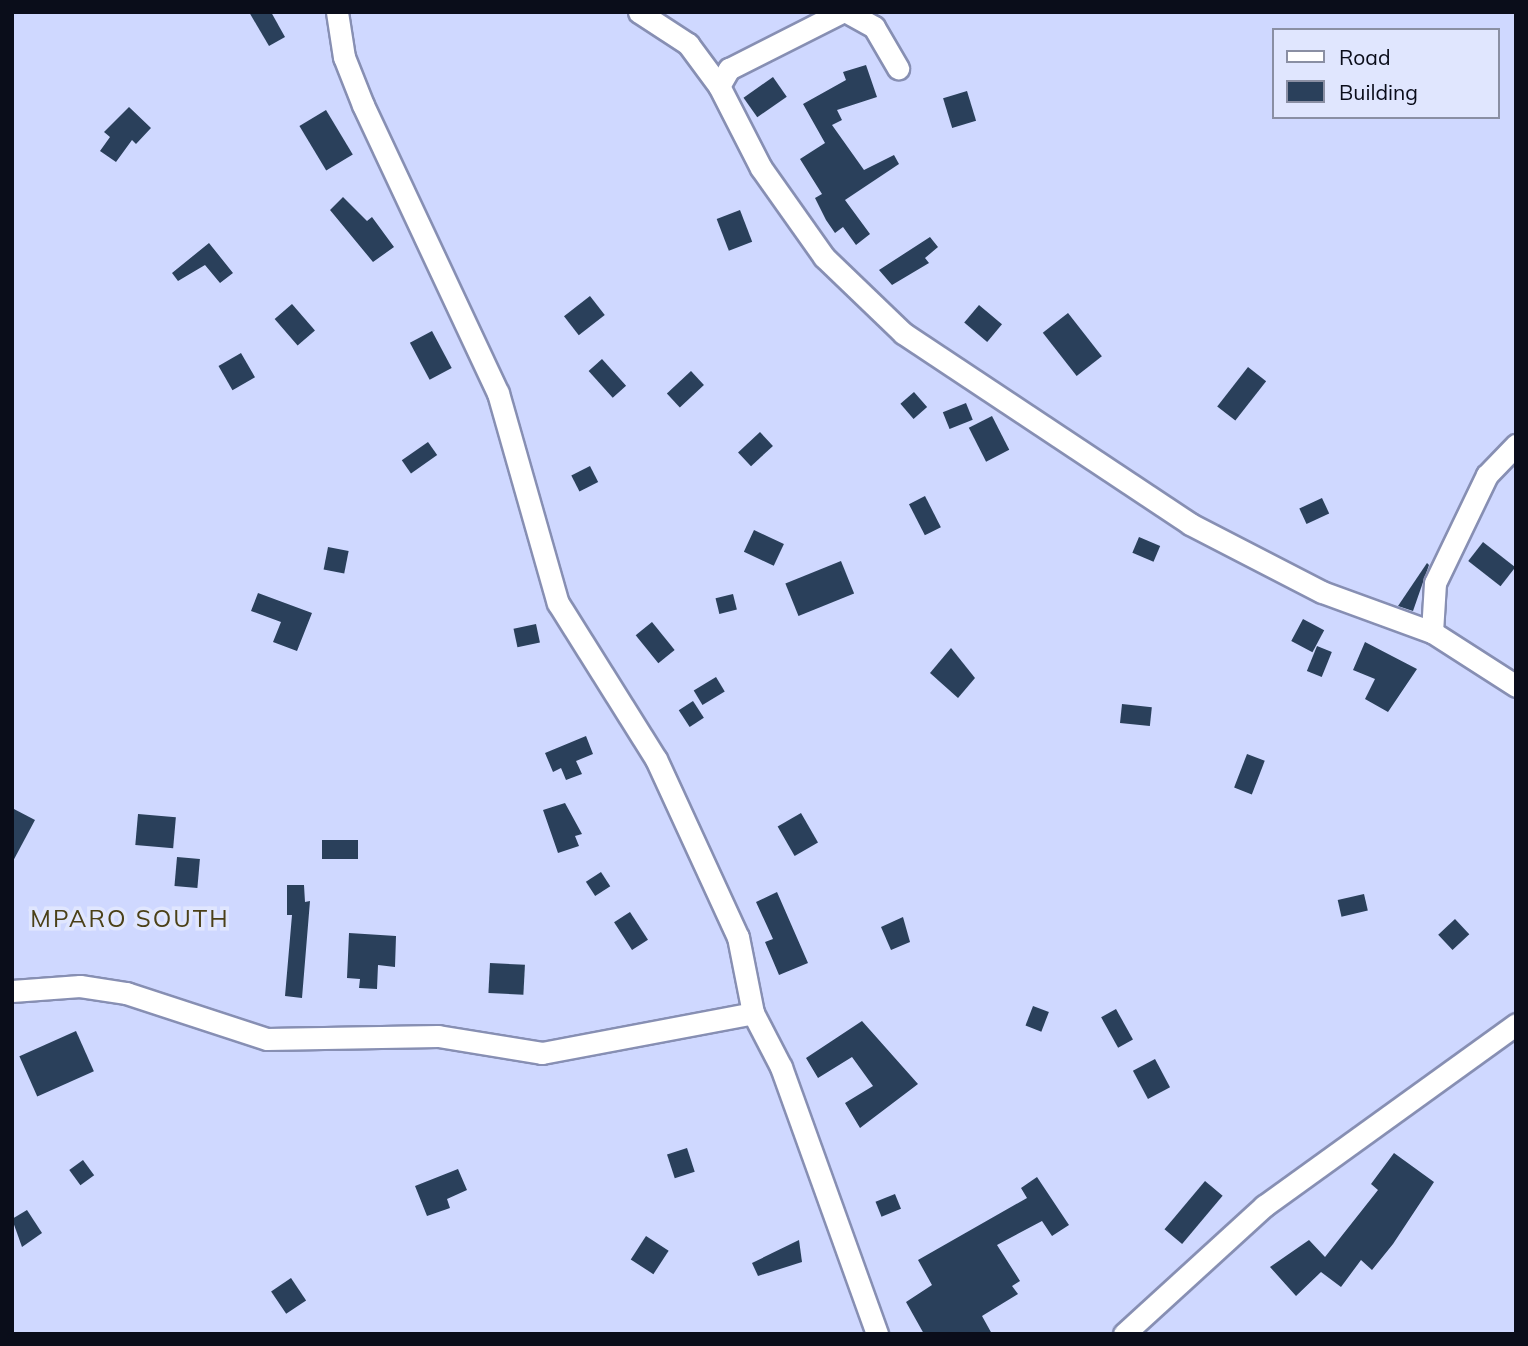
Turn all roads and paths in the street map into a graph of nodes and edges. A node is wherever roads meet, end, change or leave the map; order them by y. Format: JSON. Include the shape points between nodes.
{"nodes":[{"id":1,"x":639,"y":12,"type":"edge"},
{"id":2,"x":842,"y":12,"type":"edge"},
{"id":3,"x":847,"y":12,"type":"edge"},
{"id":4,"x":339,"y":13,"type":"edge"},
{"id":5,"x":898,"y":68,"type":"dead end"},
{"id":6,"x":719,"y":86,"type":"junction"},
{"id":7,"x":1516,"y":445,"type":"edge"},
{"id":8,"x":1432,"y":632,"type":"junction"},
{"id":9,"x":1516,"y":686,"type":"edge"},
{"id":10,"x":12,"y":991,"type":"edge"},
{"id":11,"x":754,"y":1013,"type":"junction"},
{"id":12,"x":1516,"y":1024,"type":"edge"},
{"id":13,"x":877,"y":1334,"type":"edge"},
{"id":14,"x":1125,"y":1334,"type":"edge"}],
"edges":[{"from":1,"to":6,"type":"street","via":[[688,44]]},
{"from":2,"to":6,"type":"street","via":[[729,69]]},
{"from":3,"to":5,"type":"street","via":[[874,27]]},
{"from":4,"to":11,"type":"street","via":[[344,57],[363,105],[498,393],[558,603],[656,760],[738,937]]},
{"from":6,"to":8,"type":"street","via":[[761,168],[824,257],[903,333],[1190,523],[1322,592]]},
{"from":7,"to":8,"type":"street","via":[[1487,475],[1435,583]]},
{"from":8,"to":9,"type":"street"},
{"from":10,"to":11,"type":"street","via":[[80,986],[126,993],[267,1038],[438,1036],[542,1053]]},
{"from":11,"to":13,"type":"street","via":[[781,1067]]},
{"from":12,"to":14,"type":"street","via":[[1264,1206]]}]}
